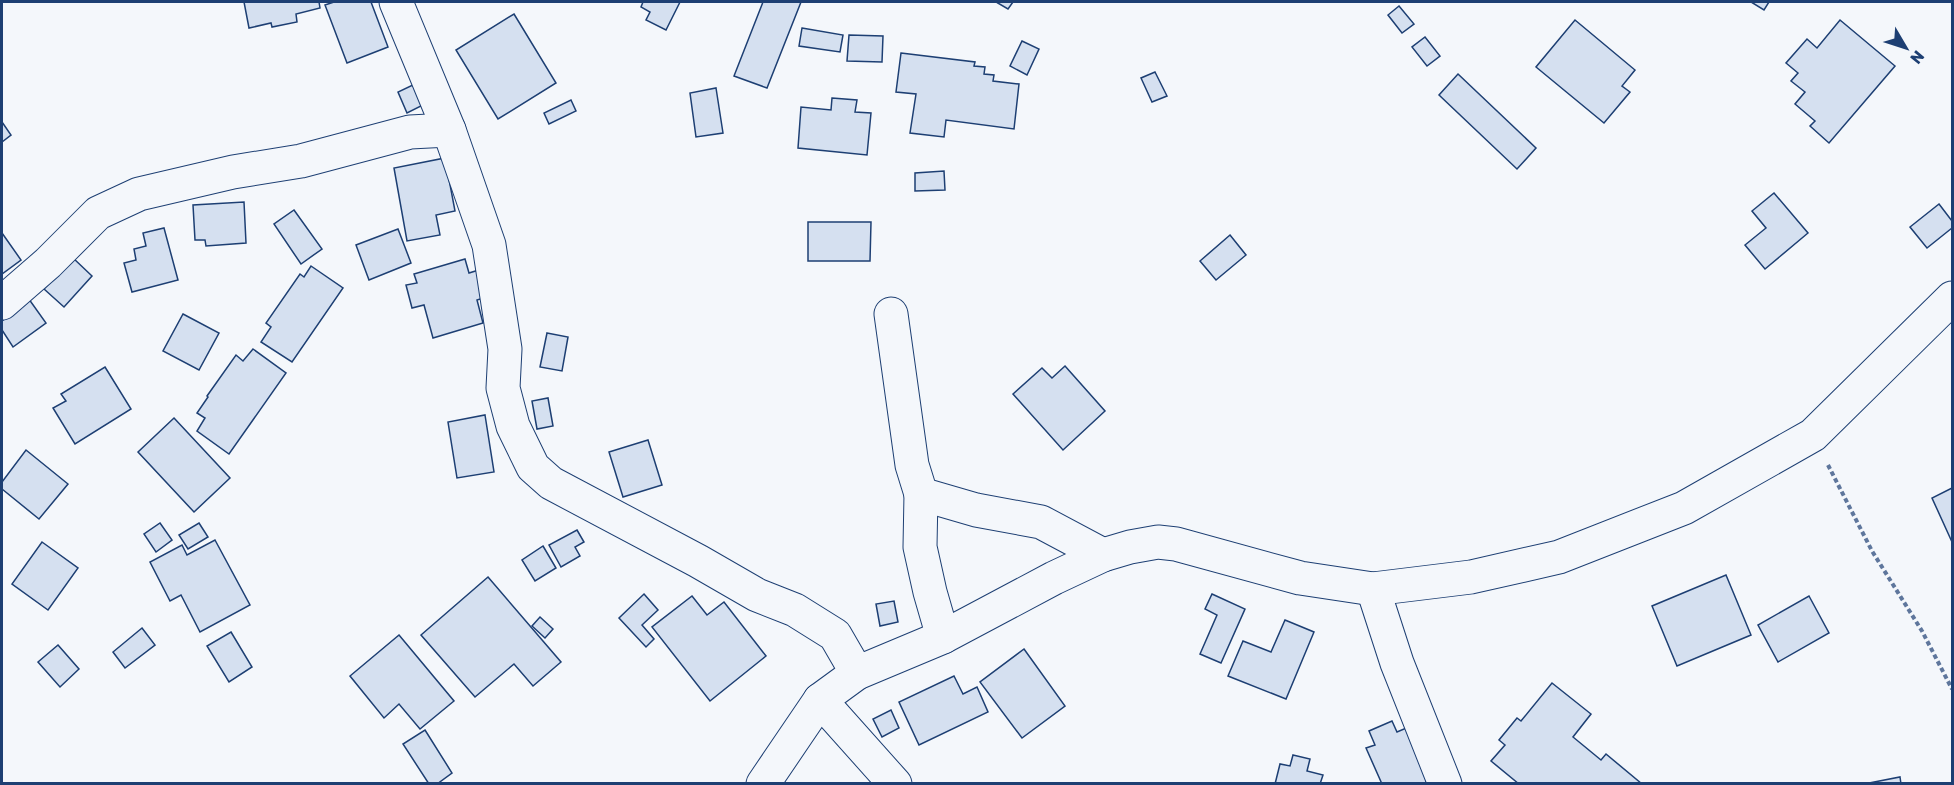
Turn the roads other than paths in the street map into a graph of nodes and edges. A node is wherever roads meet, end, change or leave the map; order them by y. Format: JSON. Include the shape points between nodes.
{"nodes":[{"id":1,"x":396,"y":2,"type":"edge"},
{"id":2,"x":449,"y":130,"type":"junction"},
{"id":3,"x":1953,"y":298,"type":"edge"},
{"id":4,"x":2,"y":303,"type":"edge"},
{"id":5,"x":891,"y":314,"type":"dead end"},
{"id":6,"x":921,"y":494,"type":"junction"},
{"id":7,"x":1103,"y":555,"type":"junction"},
{"id":8,"x":1373,"y":589,"type":"junction"},
{"id":9,"x":943,"y":637,"type":"junction"},
{"id":10,"x":857,"y":673,"type":"junction"},
{"id":11,"x":820,"y":700,"type":"junction"},
{"id":12,"x":763,"y":783,"type":"edge"},
{"id":13,"x":895,"y":783,"type":"edge"},
{"id":14,"x":1445,"y":783,"type":"edge"}],
"edges":[{"from":1,"to":2,"type":"street"},
{"from":2,"to":4,"type":"street","via":[[410,132],[301,161],[233,172],[139,195],[98,213]]},
{"from":2,"to":10,"type":"street","via":[[489,245],[505,349],[504,388],[513,426],[534,467],[551,483],[757,595],[795,610],[835,635]]},
{"from":3,"to":8,"type":"street","via":[[1813,435],[1684,508],[1559,557],[1472,578]]},
{"from":5,"to":6,"type":"street","via":[[912,465]]},
{"from":6,"to":7,"type":"street","via":[[976,510],[1041,522]]},
{"from":6,"to":9,"type":"street","via":[[920,547]]},
{"from":7,"to":8,"type":"street","via":[[1158,542],[1176,544],[1300,578]]},
{"from":7,"to":9,"type":"street"},
{"from":8,"to":14,"type":"street","via":[[1397,663]]},
{"from":9,"to":10,"type":"street"},
{"from":10,"to":11,"type":"street"},
{"from":11,"to":12,"type":"street"},
{"from":11,"to":13,"type":"street"}]}
